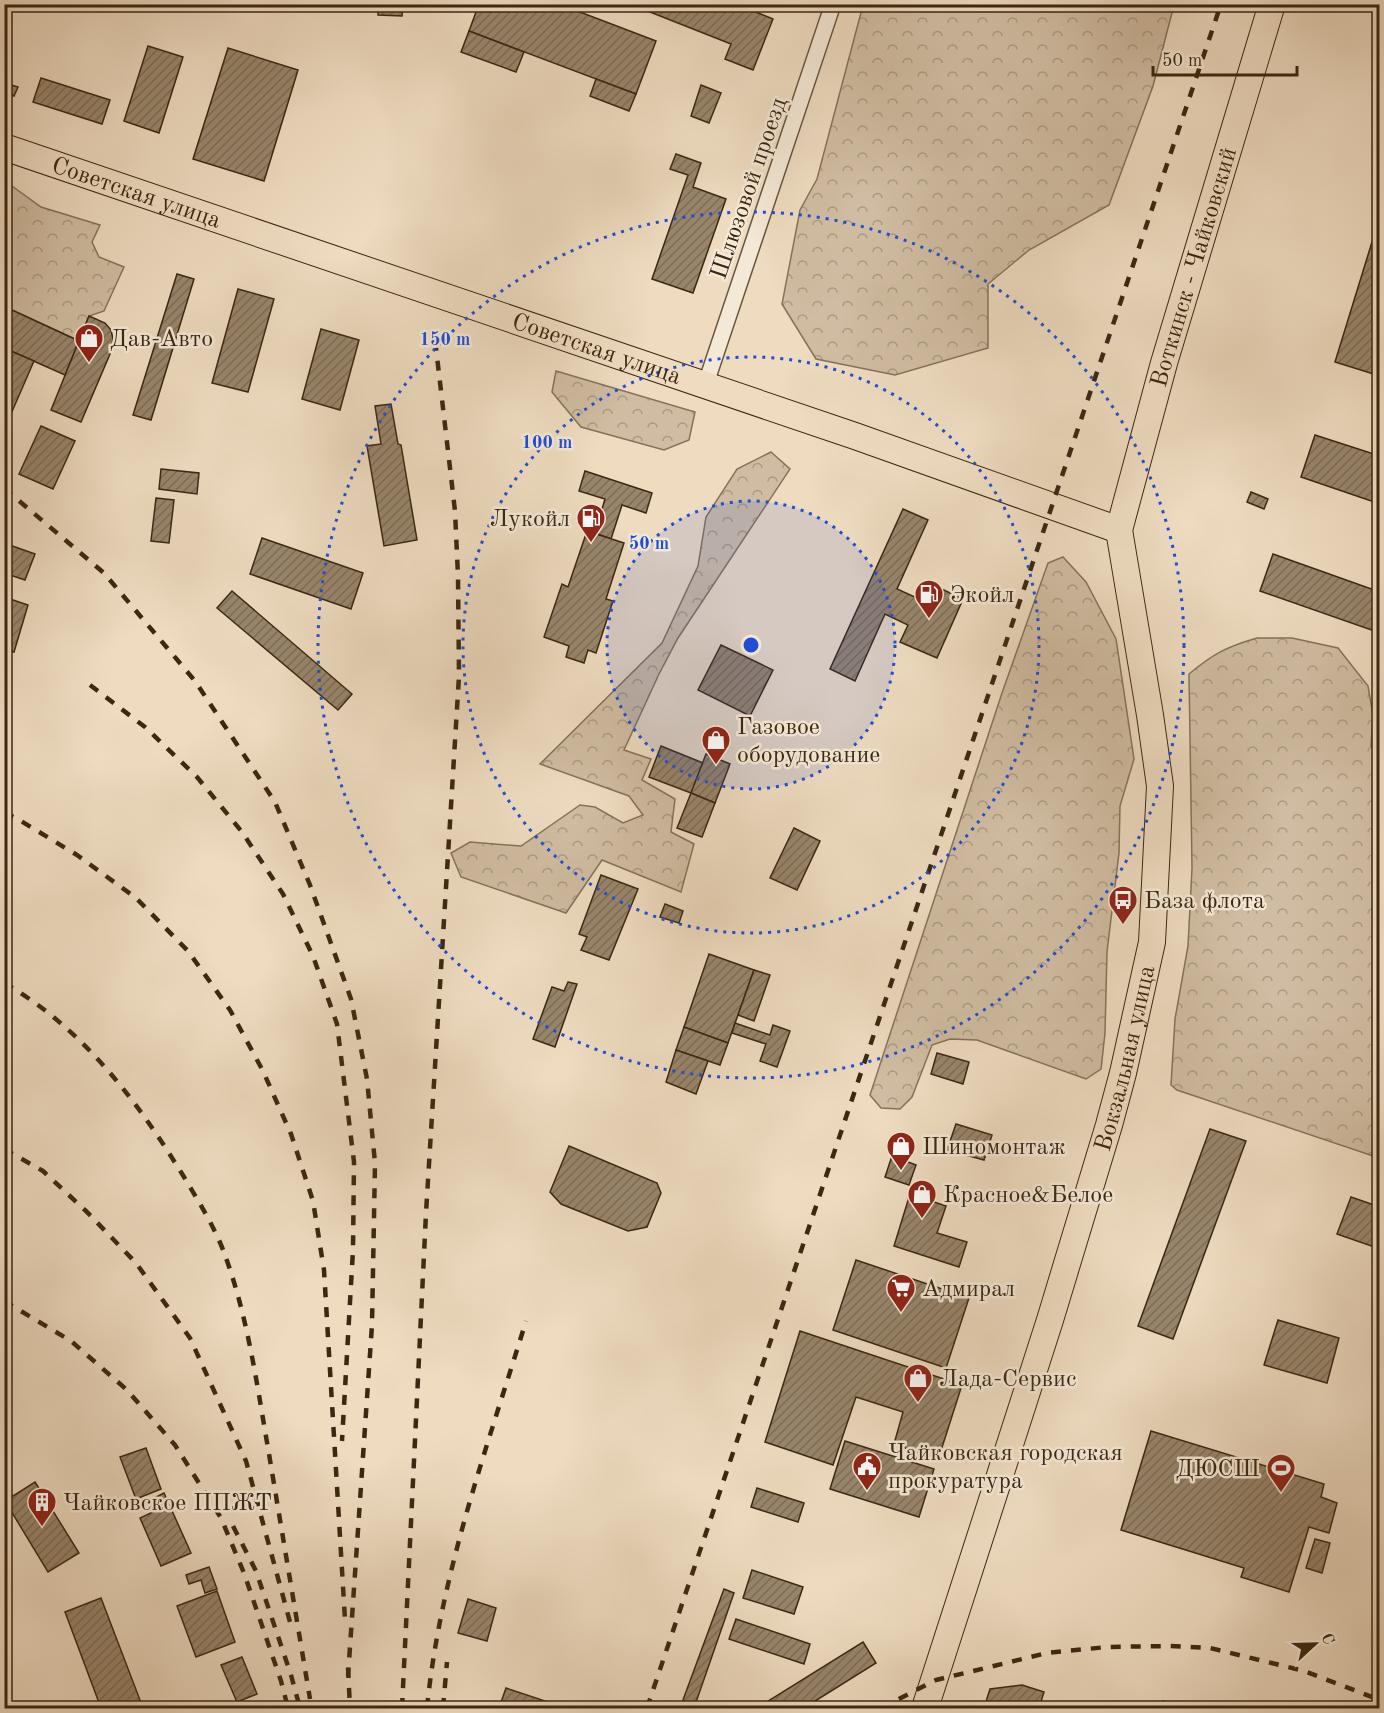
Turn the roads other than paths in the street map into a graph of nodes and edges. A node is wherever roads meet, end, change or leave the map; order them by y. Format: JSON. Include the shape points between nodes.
{"nodes":[{"id":1,"x":833,"y":4,"type":"edge"},
{"id":2,"x":1272,"y":4,"type":"edge"},
{"id":3,"x":4,"y":147,"type":"edge"},
{"id":4,"x":705,"y":386,"type":"junction"},
{"id":5,"x":1119,"y":530,"type":"junction"},
{"id":6,"x":925,"y":1708,"type":"edge"}],
"edges":[{"from":1,"to":4,"type":"street","name":"Шлюзовой проезд"},
{"from":2,"to":5,"type":"main road","name":"Воткинск - Чайковский","via":[[1164,363]]},
{"from":3,"to":4,"type":"main road","name":"Советская улица"},
{"from":4,"to":5,"type":"main road","name":"Советская улица"},
{"from":5,"to":6,"type":"main road","name":"Вокзальная улица","via":[[1160,786],[1152,942],[1109,1125]]}]}
